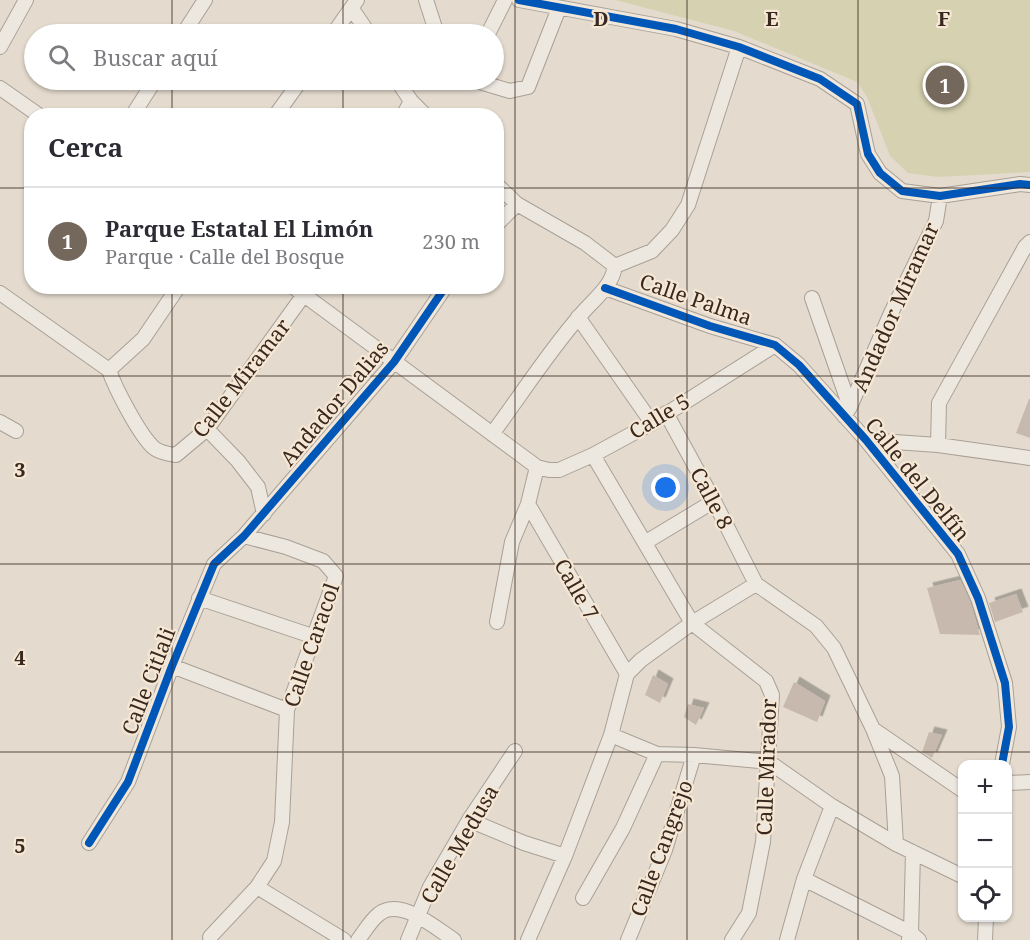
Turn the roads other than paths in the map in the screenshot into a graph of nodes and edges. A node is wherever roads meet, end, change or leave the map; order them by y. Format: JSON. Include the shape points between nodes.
{"nodes":[{"id":1,"x":26,"y":0,"type":"edge"},
{"id":2,"x":205,"y":0,"type":"edge"},
{"id":3,"x":426,"y":0,"type":"edge"},
{"id":4,"x":505,"y":0,"type":"edge"},
{"id":5,"x":519,"y":0,"type":"edge"},
{"id":6,"x":354,"y":4,"type":"edge"},
{"id":7,"x":559,"y":8,"type":"junction"},
{"id":8,"x":189,"y":24,"type":"edge"},
{"id":9,"x":340,"y":24,"type":"edge"},
{"id":10,"x":364,"y":24,"type":"edge"},
{"id":11,"x":433,"y":24,"type":"edge"},
{"id":12,"x":493,"y":24,"type":"edge"},
{"id":13,"x":0,"y":47,"type":"edge"},
{"id":14,"x":739,"y":47,"type":"junction"},
{"id":15,"x":0,"y":88,"type":"edge"},
{"id":16,"x":504,"y":89,"type":"edge"},
{"id":17,"x":149,"y":90,"type":"edge"},
{"id":18,"x":294,"y":90,"type":"edge"},
{"id":19,"x":404,"y":90,"type":"edge"},
{"id":20,"x":411,"y":101,"type":"junction"},
{"id":21,"x":29,"y":108,"type":"edge"},
{"id":22,"x":137,"y":108,"type":"edge"},
{"id":23,"x":281,"y":108,"type":"edge"},
{"id":24,"x":407,"y":108,"type":"edge"},
{"id":25,"x":418,"y":108,"type":"edge"},
{"id":26,"x":1030,"y":185,"type":"edge"},
{"id":27,"x":504,"y":192,"type":"edge"},
{"id":28,"x":940,"y":196,"type":"junction"},
{"id":29,"x":517,"y":204,"type":"junction"},
{"id":30,"x":504,"y":217,"type":"edge"},
{"id":31,"x":1030,"y":242,"type":"edge"},
{"id":32,"x":615,"y":270,"type":"junction"},
{"id":33,"x":605,"y":288,"type":"junction"},
{"id":34,"x":0,"y":293,"type":"edge"},
{"id":35,"x":173,"y":294,"type":"edge"},
{"id":36,"x":305,"y":294,"type":"edge"},
{"id":37,"x":311,"y":294,"type":"edge"},
{"id":38,"x":441,"y":294,"type":"edge"},
{"id":39,"x":812,"y":298,"type":"dead end"},
{"id":40,"x":578,"y":318,"type":"junction"},
{"id":41,"x":775,"y":345,"type":"junction"},
{"id":42,"x":394,"y":362,"type":"junction"},
{"id":43,"x":109,"y":370,"type":"junction"},
{"id":44,"x":847,"y":411,"type":"junction"},
{"id":45,"x":666,"y":413,"type":"junction"},
{"id":46,"x":0,"y":422,"type":"edge"},
{"id":47,"x":652,"y":423,"type":"junction"},
{"id":48,"x":207,"y":429,"type":"junction"},
{"id":49,"x":16,"y":431,"type":"dead end"},
{"id":50,"x":492,"y":434,"type":"junction"},
{"id":51,"x":866,"y":440,"type":"junction"},
{"id":52,"x":938,"y":445,"type":"junction"},
{"id":53,"x":593,"y":455,"type":"junction"},
{"id":54,"x":1030,"y":458,"type":"edge"},
{"id":55,"x":537,"y":467,"type":"junction"},
{"id":56,"x":714,"y":501,"type":"junction"},
{"id":57,"x":528,"y":504,"type":"junction"},
{"id":58,"x":264,"y":514,"type":"junction"},
{"id":59,"x":244,"y":536,"type":"junction"},
{"id":60,"x":646,"y":542,"type":"junction"},
{"id":61,"x":756,"y":584,"type":"junction"},
{"id":62,"x":199,"y":598,"type":"junction"},
{"id":63,"x":497,"y":622,"type":"dead end"},
{"id":64,"x":693,"y":623,"type":"junction"},
{"id":65,"x":315,"y":637,"type":"junction"},
{"id":66,"x":172,"y":666,"type":"junction"},
{"id":67,"x":627,"y":674,"type":"junction"},
{"id":68,"x":287,"y":710,"type":"junction"},
{"id":69,"x":873,"y":729,"type":"junction"},
{"id":70,"x":611,"y":735,"type":"junction"},
{"id":71,"x":515,"y":751,"type":"dead end"},
{"id":72,"x":657,"y":754,"type":"junction"},
{"id":73,"x":694,"y":755,"type":"junction"},
{"id":74,"x":1003,"y":760,"type":"edge"},
{"id":75,"x":769,"y":762,"type":"junction"},
{"id":76,"x":1030,"y":782,"type":"edge"},
{"id":77,"x":1012,"y":783,"type":"edge"},
{"id":78,"x":958,"y":787,"type":"edge"},
{"id":79,"x":832,"y":806,"type":"junction"},
{"id":80,"x":469,"y":819,"type":"junction"},
{"id":81,"x":89,"y":843,"type":"dead end"},
{"id":82,"x":896,"y":844,"type":"junction"},
{"id":83,"x":913,"y":852,"type":"junction"},
{"id":84,"x":565,"y":856,"type":"junction"},
{"id":85,"x":958,"y":874,"type":"edge"},
{"id":86,"x":804,"y":879,"type":"junction"},
{"id":87,"x":257,"y":886,"type":"junction"},
{"id":88,"x":583,"y":898,"type":"dead end"},
{"id":89,"x":419,"y":916,"type":"junction"},
{"id":90,"x":986,"y":922,"type":"edge"},
{"id":91,"x":210,"y":937,"type":"dead end"},
{"id":92,"x":913,"y":938,"type":"edge"},
{"id":93,"x":344,"y":940,"type":"edge"},
{"id":94,"x":358,"y":940,"type":"edge"},
{"id":95,"x":408,"y":940,"type":"edge"},
{"id":96,"x":454,"y":940,"type":"edge"},
{"id":97,"x":528,"y":940,"type":"edge"},
{"id":98,"x":628,"y":940,"type":"edge"},
{"id":99,"x":732,"y":940,"type":"edge"},
{"id":100,"x":787,"y":940,"type":"edge"},
{"id":101,"x":985,"y":940,"type":"edge"}],
"edges":[{"from":1,"to":13,"type":"street"},
{"from":2,"to":8,"type":"street"},
{"from":3,"to":11,"type":"street"},
{"from":4,"to":12,"type":"street"},
{"from":5,"to":7,"type":"street"},
{"from":6,"to":9,"type":"street"},
{"from":6,"to":10,"type":"street"},
{"from":7,"to":14,"type":"street","via":[[676,29]]},
{"from":7,"to":16,"type":"street","via":[[528,87]]},
{"from":14,"to":28,"type":"street","via":[[820,79],[857,104],[868,154],[880,173],[902,190]]},
{"from":14,"to":32,"type":"street","via":[[688,205],[652,251]]},
{"from":15,"to":21,"type":"street"},
{"from":17,"to":22,"type":"street"},
{"from":18,"to":23,"type":"street"},
{"from":19,"to":20,"type":"street"},
{"from":20,"to":24,"type":"street"},
{"from":20,"to":25,"type":"street"},
{"from":26,"to":28,"type":"street"},
{"from":27,"to":29,"type":"street"},
{"from":28,"to":44,"type":"street","name":"Andador Miramar","via":[[936,221]]},
{"from":29,"to":30,"type":"street"},
{"from":29,"to":32,"type":"street","via":[[585,243]]},
{"from":31,"to":52,"type":"street","via":[[939,403]]},
{"from":32,"to":33,"type":"street","name":"Calle Palma"},
{"from":33,"to":40,"type":"street","name":"Calle Palma"},
{"from":33,"to":41,"type":"street","name":"Calle Palma"},
{"from":34,"to":43,"type":"street"},
{"from":35,"to":43,"type":"street","via":[[142,339]]},
{"from":36,"to":48,"type":"street","name":"Calle Miramar"},
{"from":37,"to":42,"type":"street"},
{"from":38,"to":42,"type":"street","name":"Andador Dalias"},
{"from":39,"to":44,"type":"street"},
{"from":40,"to":47,"type":"street"},
{"from":40,"to":50,"type":"street","name":"Calle Palma"},
{"from":41,"to":44,"type":"street","name":"Calle del Delfín"},
{"from":41,"to":45,"type":"street","name":"Calle 5"},
{"from":42,"to":50,"type":"street"},
{"from":42,"to":58,"type":"street","name":"Andador Dalias"},
{"from":43,"to":48,"type":"street","name":"Calle Miramar","via":[[114,385],[154,448],[176,455]]},
{"from":44,"to":51,"type":"street","name":"Calle del Delfín"},
{"from":45,"to":47,"type":"street","name":"Calle 5"},
{"from":45,"to":56,"type":"street","name":"Calle 8"},
{"from":46,"to":49,"type":"street"},
{"from":47,"to":53,"type":"street","name":"Calle 5"},
{"from":48,"to":58,"type":"street","via":[[258,488]]},
{"from":50,"to":55,"type":"street"},
{"from":51,"to":52,"type":"street"},
{"from":51,"to":74,"type":"street","name":"Calle del Delfín","via":[[958,554],[978,598],[1005,683],[1009,727]]},
{"from":52,"to":54,"type":"street"},
{"from":53,"to":55,"type":"street","name":"Calle 5","via":[[559,470]]},
{"from":53,"to":60,"type":"street"},
{"from":55,"to":57,"type":"street"},
{"from":56,"to":60,"type":"street"},
{"from":56,"to":61,"type":"street","name":"Calle 8"},
{"from":57,"to":63,"type":"street","via":[[512,542]]},
{"from":57,"to":67,"type":"street","name":"Calle 7"},
{"from":58,"to":59,"type":"street","name":"Andador Dalias"},
{"from":59,"to":62,"type":"street","name":"Calle Citlali","via":[[214,564]]},
{"from":59,"to":65,"type":"street","name":"Calle Caracol","via":[[323,561],[336,576]]},
{"from":60,"to":64,"type":"street"},
{"from":61,"to":64,"type":"street"},
{"from":61,"to":69,"type":"street","via":[[816,627],[834,648]]},
{"from":62,"to":65,"type":"street"},
{"from":62,"to":66,"type":"street","name":"Calle Citlali"},
{"from":64,"to":67,"type":"street"},
{"from":64,"to":75,"type":"street","name":"Calle Mirador","via":[[766,681],[772,695]]},
{"from":65,"to":68,"type":"street","name":"Calle Caracol"},
{"from":66,"to":68,"type":"street"},
{"from":66,"to":81,"type":"street","name":"Calle Citlali","via":[[128,782]]},
{"from":67,"to":70,"type":"street"},
{"from":68,"to":87,"type":"street","name":"Calle Caracol","via":[[282,822],[274,861]]},
{"from":69,"to":78,"type":"street"},
{"from":69,"to":82,"type":"street","via":[[892,776]]},
{"from":70,"to":72,"type":"street"},
{"from":70,"to":84,"type":"street"},
{"from":71,"to":80,"type":"street","name":"Calle Medusa"},
{"from":72,"to":73,"type":"street"},
{"from":72,"to":88,"type":"street","via":[[623,828]]},
{"from":73,"to":75,"type":"street"},
{"from":73,"to":98,"type":"street","name":"Calle Cangrejo","via":[[665,850]]},
{"from":75,"to":79,"type":"street"},
{"from":75,"to":99,"type":"street","name":"Calle Mirador","via":[[763,842],[749,913]]},
{"from":76,"to":77,"type":"street"},
{"from":79,"to":82,"type":"street"},
{"from":79,"to":86,"type":"street"},
{"from":80,"to":84,"type":"street"},
{"from":80,"to":89,"type":"street","name":"Calle Medusa","via":[[430,886]]},
{"from":82,"to":83,"type":"street"},
{"from":83,"to":85,"type":"street"},
{"from":83,"to":92,"type":"street"},
{"from":84,"to":97,"type":"street"},
{"from":86,"to":92,"type":"street"},
{"from":86,"to":100,"type":"street"},
{"from":87,"to":91,"type":"street","name":"Calle Caracol"},
{"from":87,"to":93,"type":"street"},
{"from":89,"to":94,"type":"street","via":[[393,908],[379,914]]},
{"from":89,"to":95,"type":"street","name":"Calle Medusa"},
{"from":89,"to":96,"type":"street"},
{"from":90,"to":101,"type":"street"}]}
